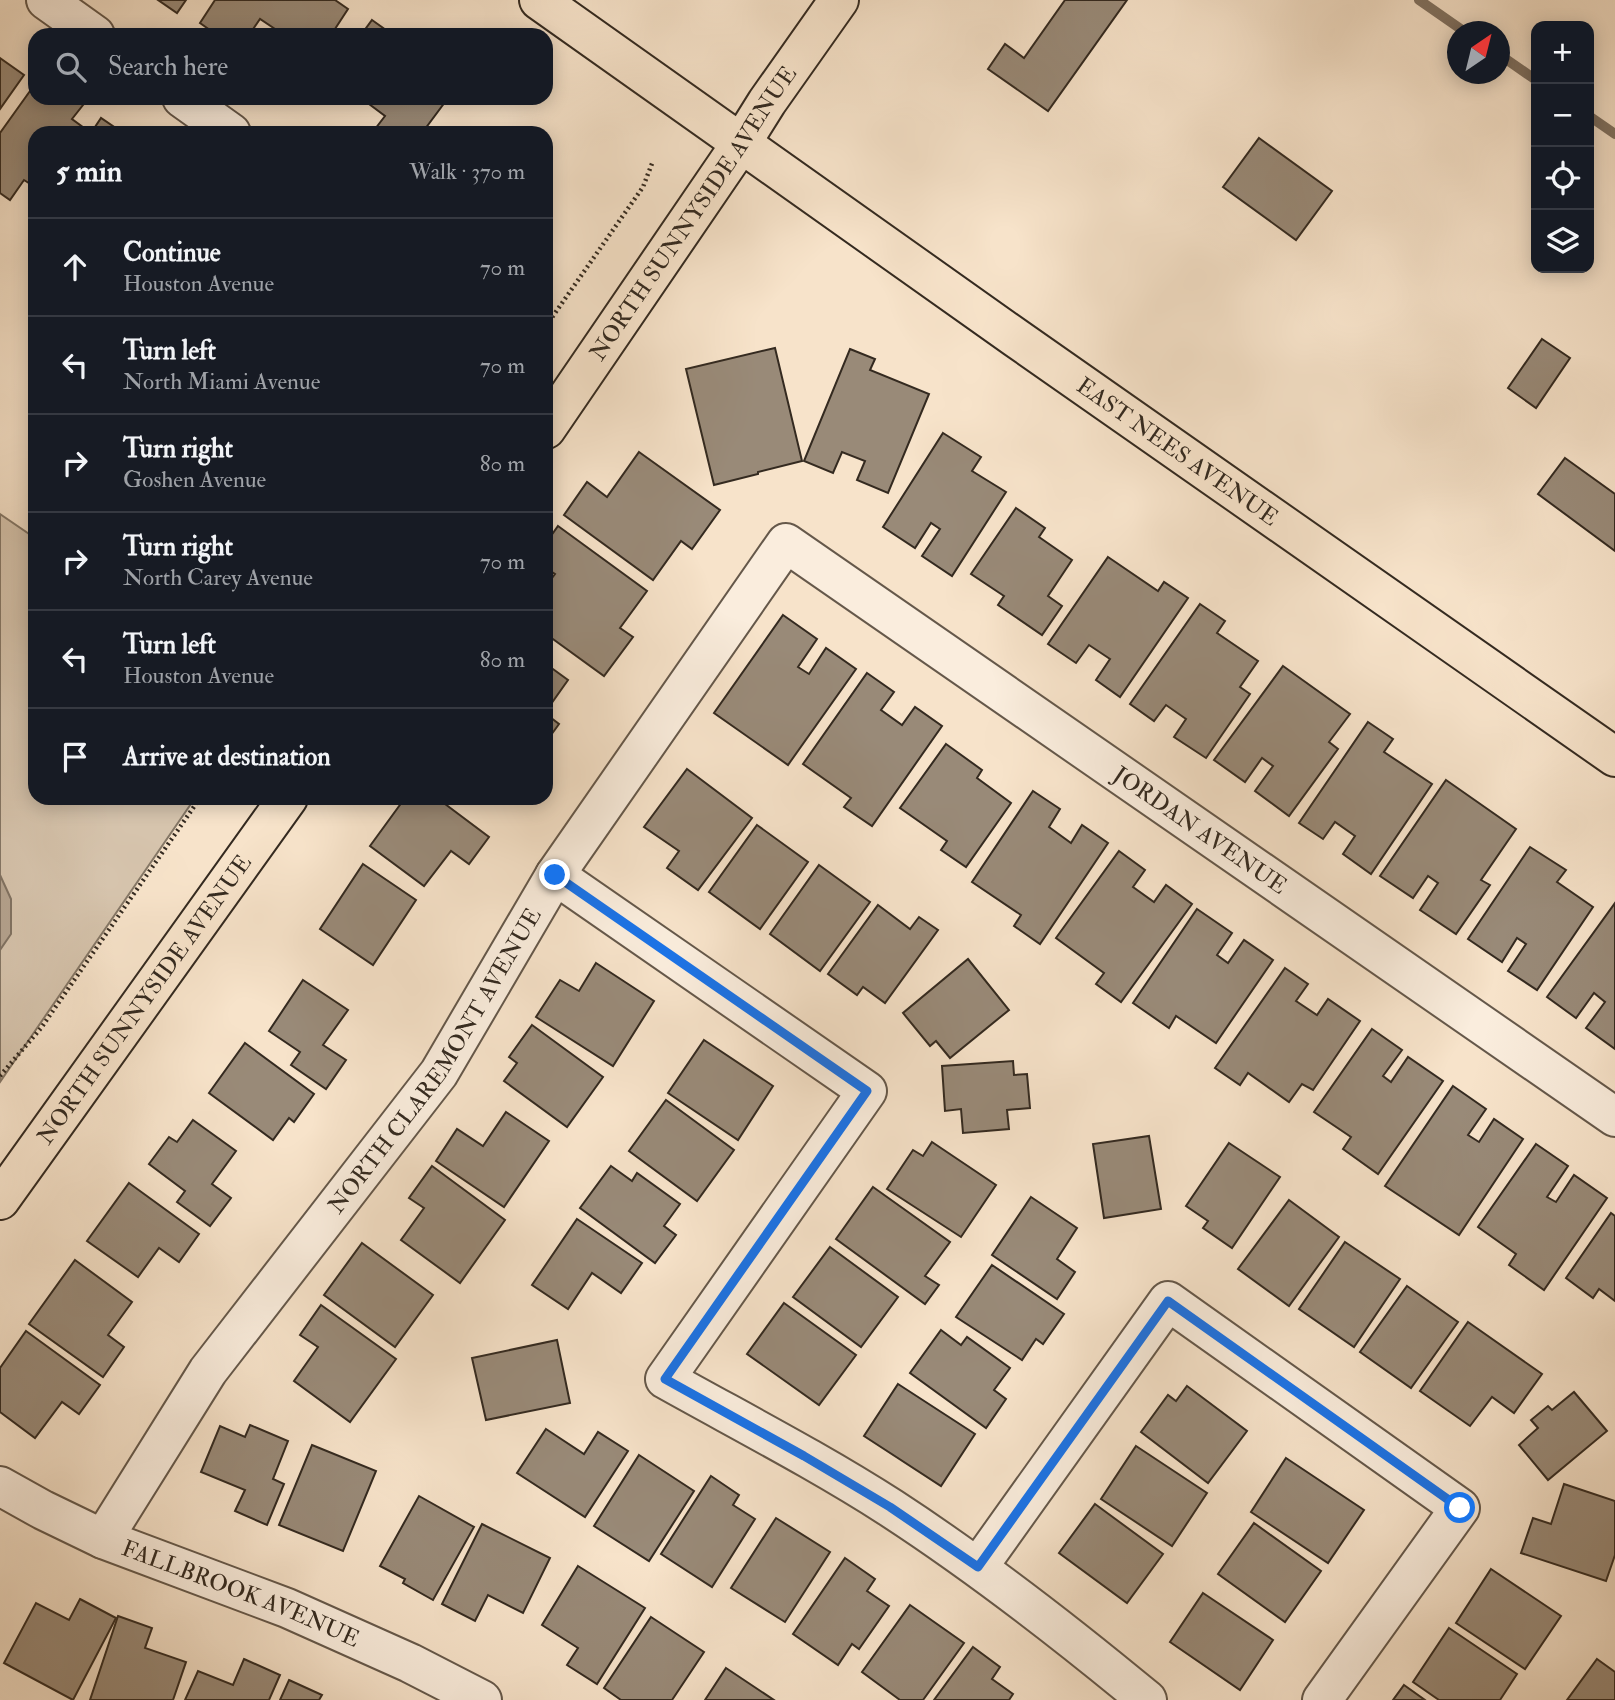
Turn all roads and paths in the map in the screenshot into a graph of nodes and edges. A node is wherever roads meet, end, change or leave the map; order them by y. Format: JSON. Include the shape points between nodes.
{"nodes":[{"id":1,"x":46,"y":0,"type":"edge"},
{"id":2,"x":539,"y":0,"type":"edge"},
{"id":3,"x":839,"y":0,"type":"edge"},
{"id":4,"x":85,"y":28,"type":"edge"},
{"id":5,"x":193,"y":105,"type":"edge"},
{"id":6,"x":221,"y":126,"type":"edge"},
{"id":7,"x":741,"y":142,"type":"junction"},
{"id":8,"x":653,"y":161,"type":"dead end"},
{"id":9,"x":553,"y":316,"type":"edge"},
{"id":10,"x":553,"y":419,"type":"edge"},
{"id":11,"x":786,"y":543,"type":"joint"},
{"id":12,"x":1615,"y":757,"type":"edge"},
{"id":13,"x":195,"y":805,"type":"edge"},
{"id":14,"x":283,"y":805,"type":"edge"},
{"id":15,"x":555,"y":875,"type":"junction"},
{"id":16,"x":0,"y":1076,"type":"edge"},
{"id":17,"x":1615,"y":1118,"type":"edge"},
{"id":18,"x":0,"y":1200,"type":"edge"},
{"id":19,"x":0,"y":1486,"type":"edge"},
{"id":20,"x":103,"y":1539,"type":"junction"},
{"id":21,"x":978,"y":1567,"type":"junction"},
{"id":22,"x":482,"y":1700,"type":"edge"},
{"id":23,"x":1147,"y":1700,"type":"edge"},
{"id":24,"x":1322,"y":1700,"type":"edge"}],
"edges":[{"from":1,"to":4,"type":"street"},
{"from":2,"to":7,"type":"main road","name":"EAST NEES AVENUE"},
{"from":3,"to":7,"type":"main road","name":"NORTH SUNNYSIDE AVENUE"},
{"from":5,"to":6,"type":"street"},
{"from":7,"to":10,"type":"main road","name":"NORTH SUNNYSIDE AVENUE"},
{"from":7,"to":12,"type":"main road","name":"EAST NEES AVENUE"},
{"from":8,"to":9,"type":"path","via":[[643,187]]},
{"from":11,"to":15,"type":"street","name":"NORTH CLAREMONT AVENUE"},
{"from":11,"to":17,"type":"street","name":"JORDAN AVENUE"},
{"from":13,"to":16,"type":"path","via":[[41,1028]]},
{"from":14,"to":18,"type":"main road","name":"NORTH SUNNYSIDE AVENUE"},
{"from":15,"to":20,"type":"street","name":"NORTH CLAREMONT AVENUE","via":[[439,1073],[208,1371]]},
{"from":15,"to":21,"type":"street","via":[[867,1091],[665,1379],[890,1507]]},
{"from":19,"to":20,"type":"street","name":"FALLBROOK AVENUE"},
{"from":20,"to":22,"type":"street","name":"FALLBROOK AVENUE","via":[[287,1608]]},
{"from":21,"to":23,"type":"street"},
{"from":21,"to":24,"type":"street","via":[[1168,1301],[1460,1508]]}]}
